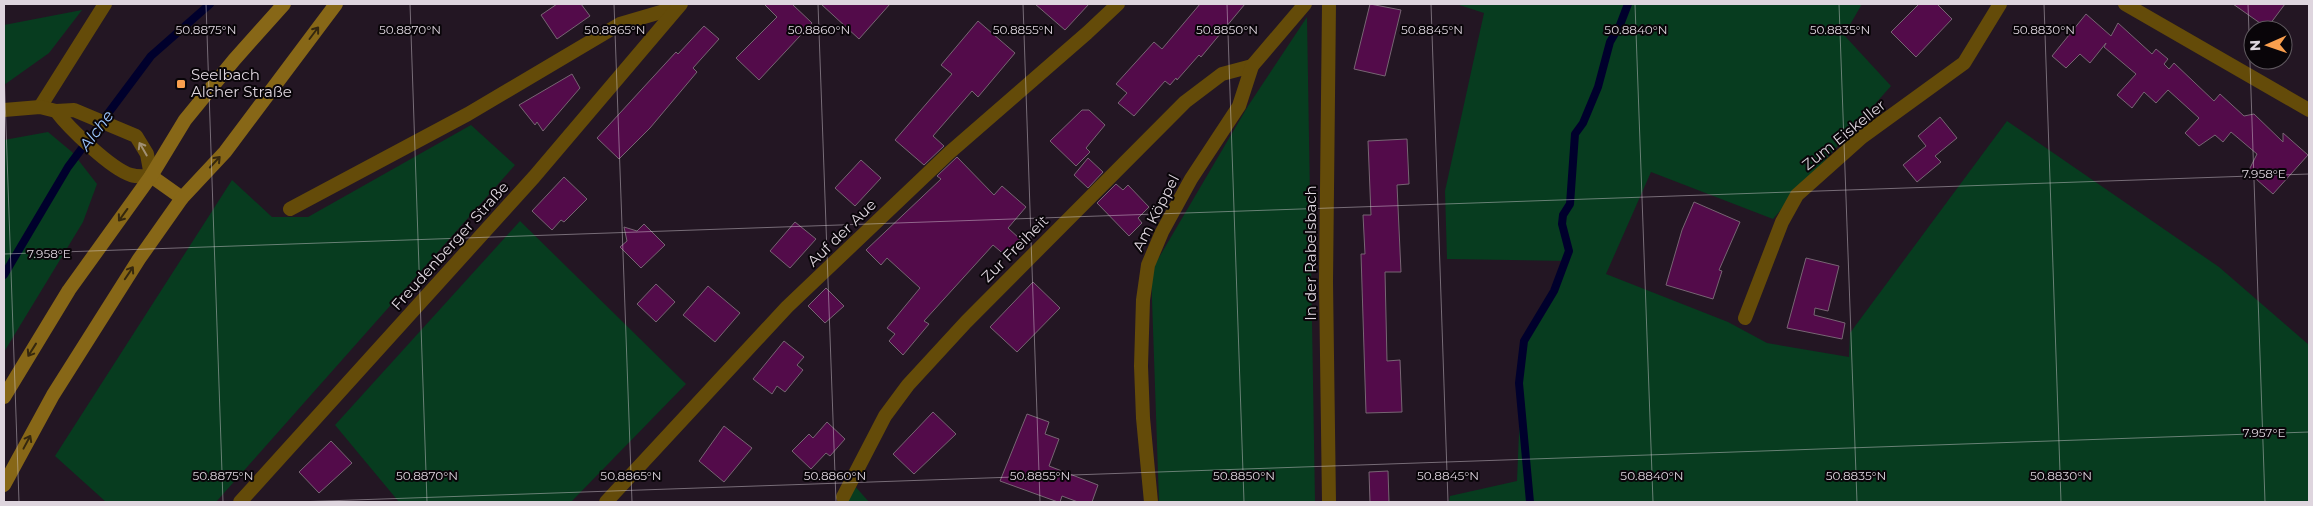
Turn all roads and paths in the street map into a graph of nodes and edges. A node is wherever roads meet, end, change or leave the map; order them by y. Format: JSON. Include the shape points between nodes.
{"nodes":[{"id":1,"x":105,"y":4,"type":"edge"},
{"id":2,"x":284,"y":4,"type":"edge"},
{"id":3,"x":336,"y":4,"type":"edge"},
{"id":4,"x":1118,"y":4,"type":"edge"},
{"id":5,"x":1305,"y":4,"type":"edge"},
{"id":6,"x":1329,"y":4,"type":"edge"},
{"id":7,"x":2000,"y":4,"type":"edge"},
{"id":8,"x":2126,"y":4,"type":"edge"},
{"id":9,"x":679,"y":5,"type":"edge"},
{"id":10,"x":1252,"y":66,"type":"junction"},
{"id":11,"x":40,"y":107,"type":"junction"},
{"id":12,"x":4,"y":110,"type":"edge"},
{"id":13,"x":2309,"y":110,"type":"edge"},
{"id":14,"x":56,"y":111,"type":"junction"},
{"id":15,"x":151,"y":176,"type":"junction"},
{"id":16,"x":182,"y":198,"type":"junction"},
{"id":17,"x":290,"y":210,"type":"dead end"},
{"id":18,"x":1746,"y":318,"type":"dead end"},
{"id":19,"x":4,"y":397,"type":"edge"},
{"id":20,"x":4,"y":485,"type":"edge"},
{"id":21,"x":843,"y":497,"type":"dead end"},
{"id":22,"x":240,"y":502,"type":"edge"},
{"id":23,"x":606,"y":502,"type":"edge"},
{"id":24,"x":1151,"y":502,"type":"edge"},
{"id":25,"x":1329,"y":502,"type":"edge"}],
"edges":[{"from":1,"to":11,"type":"street"},
{"from":2,"to":15,"type":"main road","via":[[192,110]]},
{"from":16,"to":3,"type":"main road","one_way":true,"via":[[225,152]]},
{"from":4,"to":23,"type":"street","name":"Auf der Aue","via":[[949,153],[787,307]]},
{"from":5,"to":10,"type":"street","name":"Am Köppel"},
{"from":6,"to":25,"type":"street","name":"In der Rabelsbach","via":[[1326,282]]},
{"from":7,"to":18,"type":"street","name":"Zum Eiskeller","via":[[1964,63],[1862,137],[1797,195],[1782,222]]},
{"from":8,"to":13,"type":"street"},
{"from":9,"to":17,"type":"street","name":"Freudenberger Straße","via":[[620,24],[468,114]]},
{"from":9,"to":22,"type":"street","name":"Freudenberger Straße","via":[[534,177]]},
{"from":10,"to":21,"type":"street","name":"Zur Freiheit","via":[[1222,74],[1185,102],[966,322],[908,384],[885,416]]},
{"from":10,"to":24,"type":"street","name":"Am Köppel","via":[[1238,106],[1191,179],[1148,265],[1143,300],[1141,366]]},
{"from":11,"to":12,"type":"street"},
{"from":11,"to":14,"type":"street"},
{"from":14,"to":15,"type":"street","via":[[67,126],[116,168],[132,176]]},
{"from":15,"to":14,"type":"street","one_way":true,"via":[[147,154],[136,136],[74,110]]},
{"from":15,"to":16,"type":"main road"},
{"from":15,"to":19,"type":"main road","one_way":true,"via":[[69,290]]},
{"from":20,"to":16,"type":"main road","one_way":true,"via":[[102,314]]}]}
